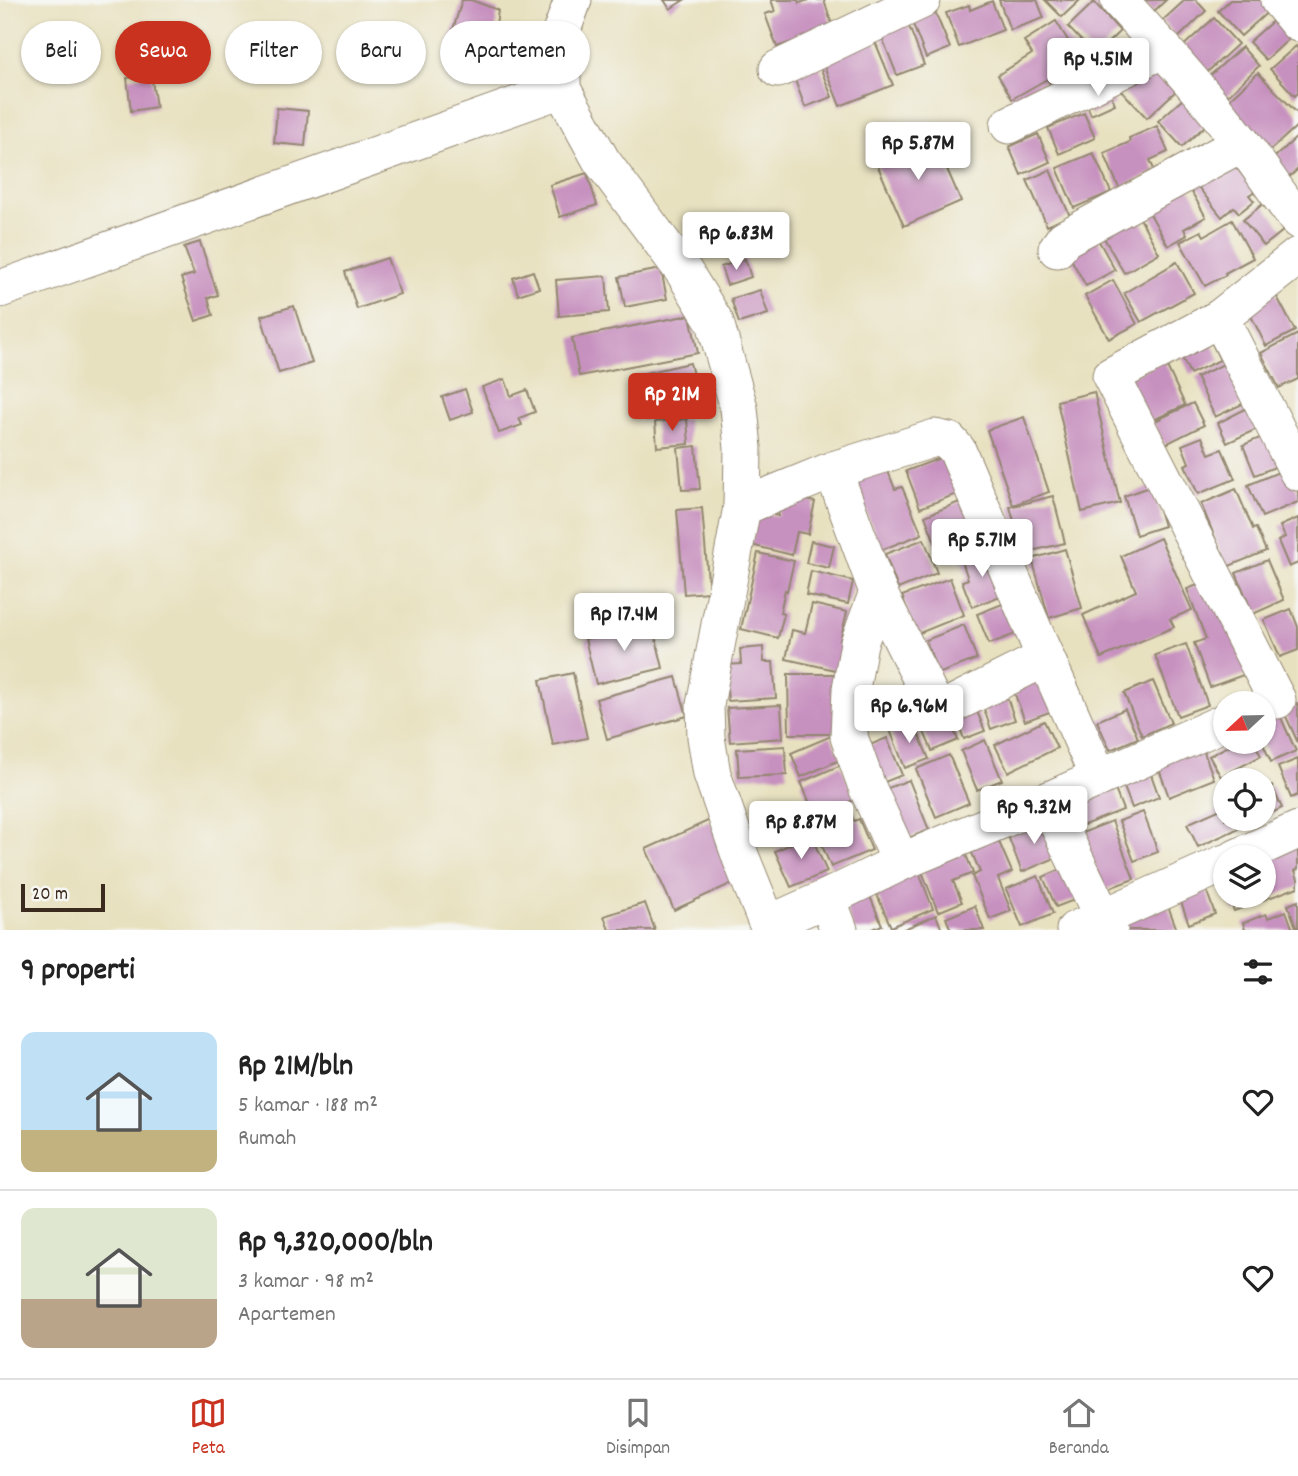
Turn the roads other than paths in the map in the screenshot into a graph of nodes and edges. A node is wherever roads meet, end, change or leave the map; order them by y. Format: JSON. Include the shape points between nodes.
{"nodes":[{"id":1,"x":573,"y":0,"type":"edge"},
{"id":2,"x":922,"y":0,"type":"edge"},
{"id":3,"x":1119,"y":0,"type":"edge"},
{"id":4,"x":1279,"y":0,"type":"edge"},
{"id":5,"x":1298,"y":23,"type":"edge"},
{"id":6,"x":1164,"y":49,"type":"junction"},
{"id":7,"x":778,"y":69,"type":"dead end"},
{"id":8,"x":562,"y":89,"type":"junction"},
{"id":9,"x":1009,"y":125,"type":"dead end"},
{"id":10,"x":1242,"y":143,"type":"junction"},
{"id":11,"x":1298,"y":220,"type":"edge"},
{"id":12,"x":1057,"y":249,"type":"dead end"},
{"id":13,"x":1298,"y":256,"type":"edge"},
{"id":14,"x":0,"y":289,"type":"edge"},
{"id":15,"x":1220,"y":318,"type":"junction"},
{"id":16,"x":833,"y":470,"type":"junction"},
{"id":17,"x":1298,"y":472,"type":"edge"},
{"id":18,"x":742,"y":507,"type":"junction"},
{"id":19,"x":878,"y":592,"type":"junction"},
{"id":20,"x":1045,"y":658,"type":"junction"},
{"id":21,"x":1279,"y":699,"type":"edge"},
{"id":22,"x":1213,"y":727,"type":"edge"},
{"id":23,"x":1099,"y":778,"type":"junction"},
{"id":24,"x":1047,"y":801,"type":"junction"},
{"id":25,"x":1298,"y":830,"type":"edge"},
{"id":26,"x":1265,"y":845,"type":"edge"},
{"id":27,"x":901,"y":862,"type":"junction"},
{"id":28,"x":1213,"y":869,"type":"edge"},
{"id":29,"x":833,"y":914,"type":"edge"},
{"id":30,"x":1096,"y":926,"type":"edge"},
{"id":31,"x":769,"y":927,"type":"edge"}],
"edges":[{"from":1,"to":8,"type":"street","via":[[562,30]]},
{"from":2,"to":7,"type":"street"},
{"from":3,"to":6,"type":"street"},
{"from":4,"to":5,"type":"street"},
{"from":6,"to":9,"type":"street"},
{"from":6,"to":10,"type":"street"},
{"from":8,"to":14,"type":"street"},
{"from":8,"to":18,"type":"street","via":[[601,160],[715,322],[739,408]]},
{"from":10,"to":11,"type":"street"},
{"from":10,"to":12,"type":"street","via":[[1064,239]]},
{"from":13,"to":15,"type":"street"},
{"from":15,"to":17,"type":"street"},
{"from":15,"to":21,"type":"street","via":[[1111,376]]},
{"from":16,"to":18,"type":"street"},
{"from":16,"to":19,"type":"street"},
{"from":16,"to":20,"type":"street","via":[[935,438],[949,441],[957,450]]},
{"from":18,"to":31,"type":"street","via":[[705,705],[706,737],[712,774]]},
{"from":19,"to":20,"type":"street","via":[[931,701],[939,707]]},
{"from":19,"to":27,"type":"street","via":[[859,643],[849,737],[866,787]]},
{"from":20,"to":23,"type":"street"},
{"from":22,"to":23,"type":"street"},
{"from":23,"to":24,"type":"street"},
{"from":24,"to":27,"type":"street"},
{"from":24,"to":30,"type":"street"},
{"from":25,"to":26,"type":"street"},
{"from":27,"to":29,"type":"street"},
{"from":28,"to":30,"type":"street"},
{"from":29,"to":31,"type":"street"}]}
